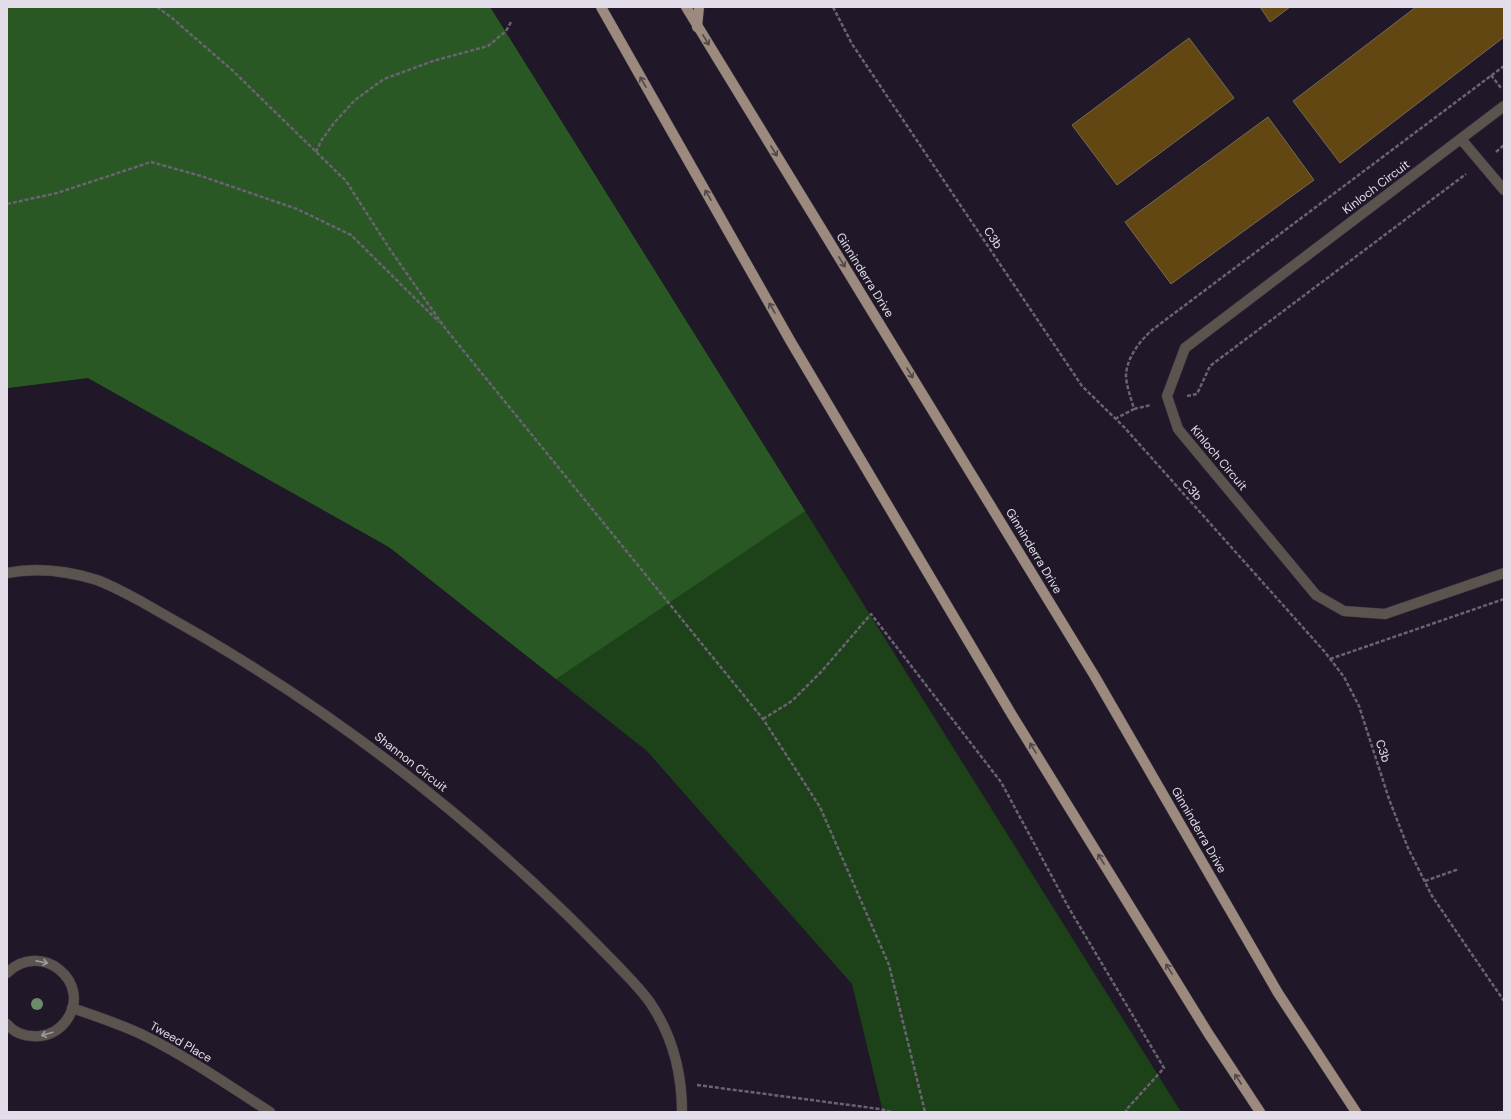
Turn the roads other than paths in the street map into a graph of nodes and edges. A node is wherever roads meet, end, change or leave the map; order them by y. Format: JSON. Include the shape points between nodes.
{"nodes":[{"id":1,"x":601,"y":7,"type":"edge"},
{"id":2,"x":686,"y":7,"type":"edge"},
{"id":3,"x":699,"y":7,"type":"edge"},
{"id":4,"x":697,"y":27,"type":"junction"},
{"id":5,"x":1504,"y":106,"type":"edge"},
{"id":6,"x":1461,"y":139,"type":"junction"},
{"id":7,"x":1504,"y":190,"type":"edge"},
{"id":8,"x":7,"y":573,"type":"edge"},
{"id":9,"x":1504,"y":573,"type":"edge"},
{"id":10,"x":7,"y":973,"type":"edge"},
{"id":11,"x":72,"y":1008,"type":"junction"},
{"id":12,"x":7,"y":1024,"type":"edge"},
{"id":13,"x":270,"y":1112,"type":"edge"},
{"id":14,"x":682,"y":1112,"type":"edge"},
{"id":15,"x":1260,"y":1112,"type":"edge"},
{"id":16,"x":1356,"y":1112,"type":"edge"}],
"edges":[{"from":15,"to":1,"type":"main road","one_way":true,"via":[[1208,1033],[1012,715],[791,342]]},
{"from":2,"to":4,"type":"main road","name":"Ginninderra Drive"},
{"from":3,"to":4,"type":"main road"},
{"from":4,"to":16,"type":"main road","name":"Ginninderra Drive","one_way":true,"via":[[1094,675],[1278,993]]},
{"from":5,"to":6,"type":"street","name":"Kinloch Circuit"},
{"from":6,"to":7,"type":"street"},
{"from":6,"to":9,"type":"street","name":"Kinloch Circuit","via":[[1185,348],[1167,396],[1178,429],[1305,583],[1316,595],[1344,611],[1385,614]]},
{"from":8,"to":14,"type":"street","name":"Shannon Circuit","via":[[57,571],[99,581],[118,589],[245,661],[371,747],[423,787],[533,882],[585,932],[650,1003],[662,1022],[678,1066]]},
{"from":10,"to":11,"type":"street","one_way":true,"via":[[18,964],[30,961],[54,965],[64,973],[70,984],[73,995]]},
{"from":11,"to":12,"type":"street","one_way":true,"via":[[60,1028],[43,1036],[31,1037]]},
{"from":11,"to":13,"type":"street","name":"Tweed Place","via":[[107,1019],[141,1034]]}]}
